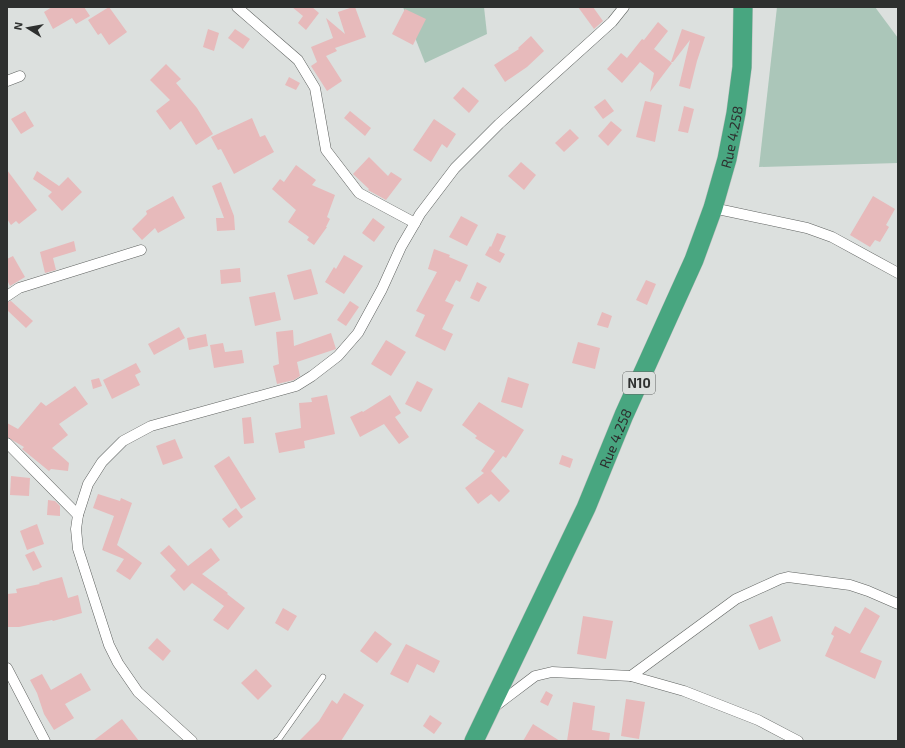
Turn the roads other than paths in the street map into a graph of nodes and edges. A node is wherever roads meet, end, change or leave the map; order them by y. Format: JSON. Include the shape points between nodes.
{"nodes":[{"id":1,"x":237,"y":7,"type":"edge"},
{"id":2,"x":624,"y":7,"type":"edge"},
{"id":3,"x":743,"y":7,"type":"edge"},
{"id":4,"x":20,"y":76,"type":"dead end"},
{"id":5,"x":7,"y":81,"type":"edge"},
{"id":6,"x":713,"y":208,"type":"junction"},
{"id":7,"x":414,"y":223,"type":"junction"},
{"id":8,"x":141,"y":250,"type":"dead end"},
{"id":9,"x":898,"y":273,"type":"edge"},
{"id":10,"x":7,"y":296,"type":"edge"},
{"id":11,"x":7,"y":443,"type":"edge"},
{"id":12,"x":78,"y":515,"type":"junction"},
{"id":13,"x":898,"y":604,"type":"edge"},
{"id":14,"x":7,"y":668,"type":"edge"},
{"id":15,"x":631,"y":676,"type":"junction"},
{"id":16,"x":323,"y":677,"type":"dead end"},
{"id":17,"x":489,"y":711,"type":"junction"},
{"id":18,"x":45,"y":741,"type":"edge"},
{"id":19,"x":192,"y":741,"type":"edge"},
{"id":20,"x":276,"y":741,"type":"edge"},
{"id":21,"x":474,"y":741,"type":"edge"},
{"id":22,"x":798,"y":741,"type":"edge"}],
"edges":[{"from":1,"to":7,"type":"street","via":[[298,60],[315,88],[326,150],[359,193]]},
{"from":2,"to":7,"type":"street","via":[[612,22],[499,124],[455,168]]},
{"from":3,"to":6,"type":"highway","name":"Rue 4.258","number":"N10","via":[[742,67],[736,113],[727,159]]},
{"from":4,"to":5,"type":"street"},
{"from":6,"to":9,"type":"street","via":[[807,228],[832,237]]},
{"from":6,"to":17,"type":"highway","name":"Rue 4.258","number":"N10","via":[[694,260],[586,508]]},
{"from":7,"to":12,"type":"street","via":[[358,333],[338,356],[296,386],[151,426],[123,441],[102,462],[88,484]]},
{"from":8,"to":10,"type":"street","via":[[19,288]]},
{"from":11,"to":12,"type":"street"},
{"from":12,"to":19,"type":"street","via":[[78,549],[109,645],[118,663],[138,692]]},
{"from":13,"to":15,"type":"street","via":[[850,586],[788,577],[780,579],[736,599]]},
{"from":14,"to":18,"type":"street"},
{"from":15,"to":17,"type":"street","via":[[552,672],[535,676]]},
{"from":15,"to":22,"type":"street","via":[[692,694],[758,720]]},
{"from":16,"to":20,"type":"lane"},
{"from":17,"to":21,"type":"highway","name":"Rue 4.258","number":"N10"}]}
